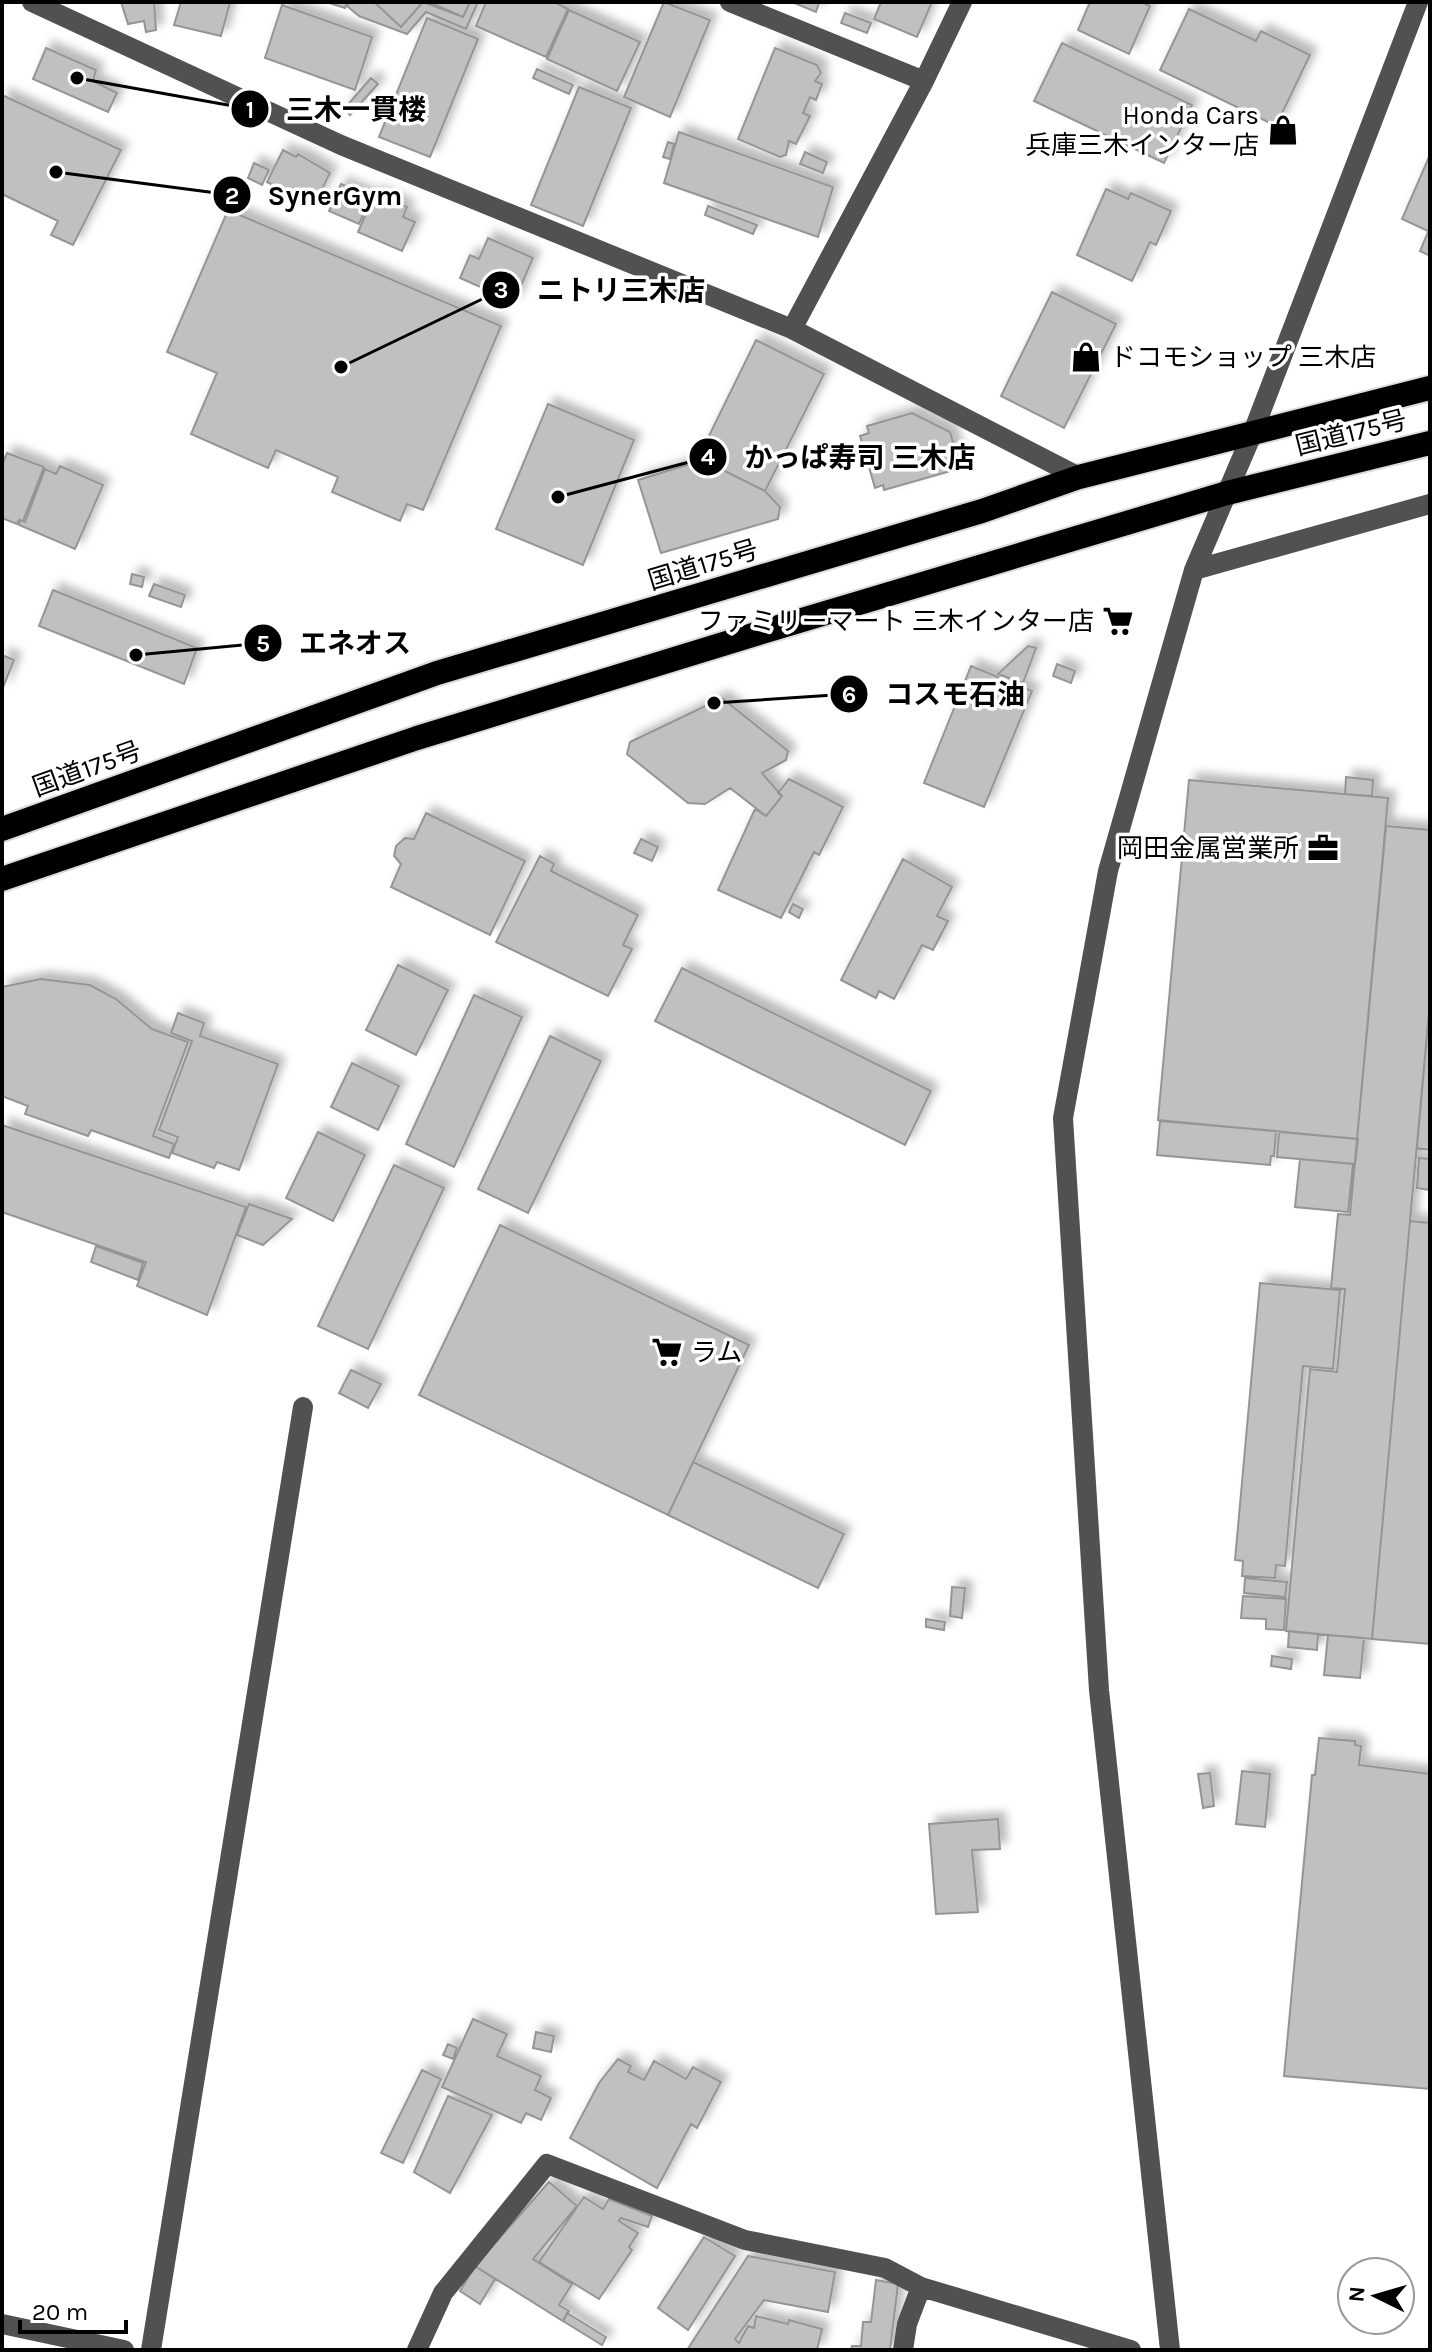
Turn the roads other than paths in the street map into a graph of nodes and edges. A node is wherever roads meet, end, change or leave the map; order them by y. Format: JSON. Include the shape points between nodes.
{"nodes":[{"id":1,"x":32,"y":2,"type":"edge"},
{"id":2,"x":730,"y":2,"type":"edge"},
{"id":3,"x":962,"y":2,"type":"edge"},
{"id":4,"x":1418,"y":2,"type":"edge"},
{"id":5,"x":924,"y":81,"type":"junction"},
{"id":6,"x":792,"y":329,"type":"junction"},
{"id":7,"x":1430,"y":388,"type":"edge"},
{"id":8,"x":1253,"y":432,"type":"junction"},
{"id":9,"x":1430,"y":443,"type":"edge"},
{"id":10,"x":1079,"y":477,"type":"junction"},
{"id":11,"x":1227,"y":493,"type":"junction"},
{"id":12,"x":1430,"y":504,"type":"edge"},
{"id":13,"x":1194,"y":570,"type":"junction"},
{"id":14,"x":2,"y":829,"type":"edge"},
{"id":15,"x":2,"y":879,"type":"edge"},
{"id":16,"x":303,"y":1407,"type":"dead end"},
{"id":17,"x":921,"y":2287,"type":"junction"},
{"id":18,"x":2,"y":2324,"type":"edge"},
{"id":19,"x":124,"y":2350,"type":"edge"},
{"id":20,"x":151,"y":2350,"type":"edge"},
{"id":21,"x":417,"y":2350,"type":"edge"},
{"id":22,"x":903,"y":2350,"type":"edge"},
{"id":23,"x":1131,"y":2350,"type":"edge"},
{"id":24,"x":1170,"y":2350,"type":"edge"}],
"edges":[{"from":1,"to":6,"type":"street","via":[[341,145]]},
{"from":2,"to":5,"type":"street"},
{"from":3,"to":5,"type":"street"},
{"from":4,"to":8,"type":"street"},
{"from":5,"to":6,"type":"street"},
{"from":6,"to":10,"type":"street"},
{"from":7,"to":8,"type":"highway","name":"国道175号"},
{"from":8,"to":10,"type":"highway","name":"国道175号"},
{"from":8,"to":11,"type":"street"},
{"from":9,"to":11,"type":"highway","name":"国道175号"},
{"from":10,"to":14,"type":"highway","name":"国道175号","via":[[982,511],[437,673]]},
{"from":11,"to":13,"type":"street"},
{"from":11,"to":15,"type":"highway","name":"国道175号","via":[[417,738]]},
{"from":12,"to":13,"type":"street"},
{"from":13,"to":24,"type":"street","via":[[1108,871],[1063,1118],[1099,1690]]},
{"from":16,"to":20,"type":"street"},
{"from":17,"to":21,"type":"street","via":[[885,2268],[745,2240],[547,2164],[443,2293]]},
{"from":17,"to":22,"type":"street"},
{"from":17,"to":23,"type":"street"},
{"from":18,"to":19,"type":"street"}]}
